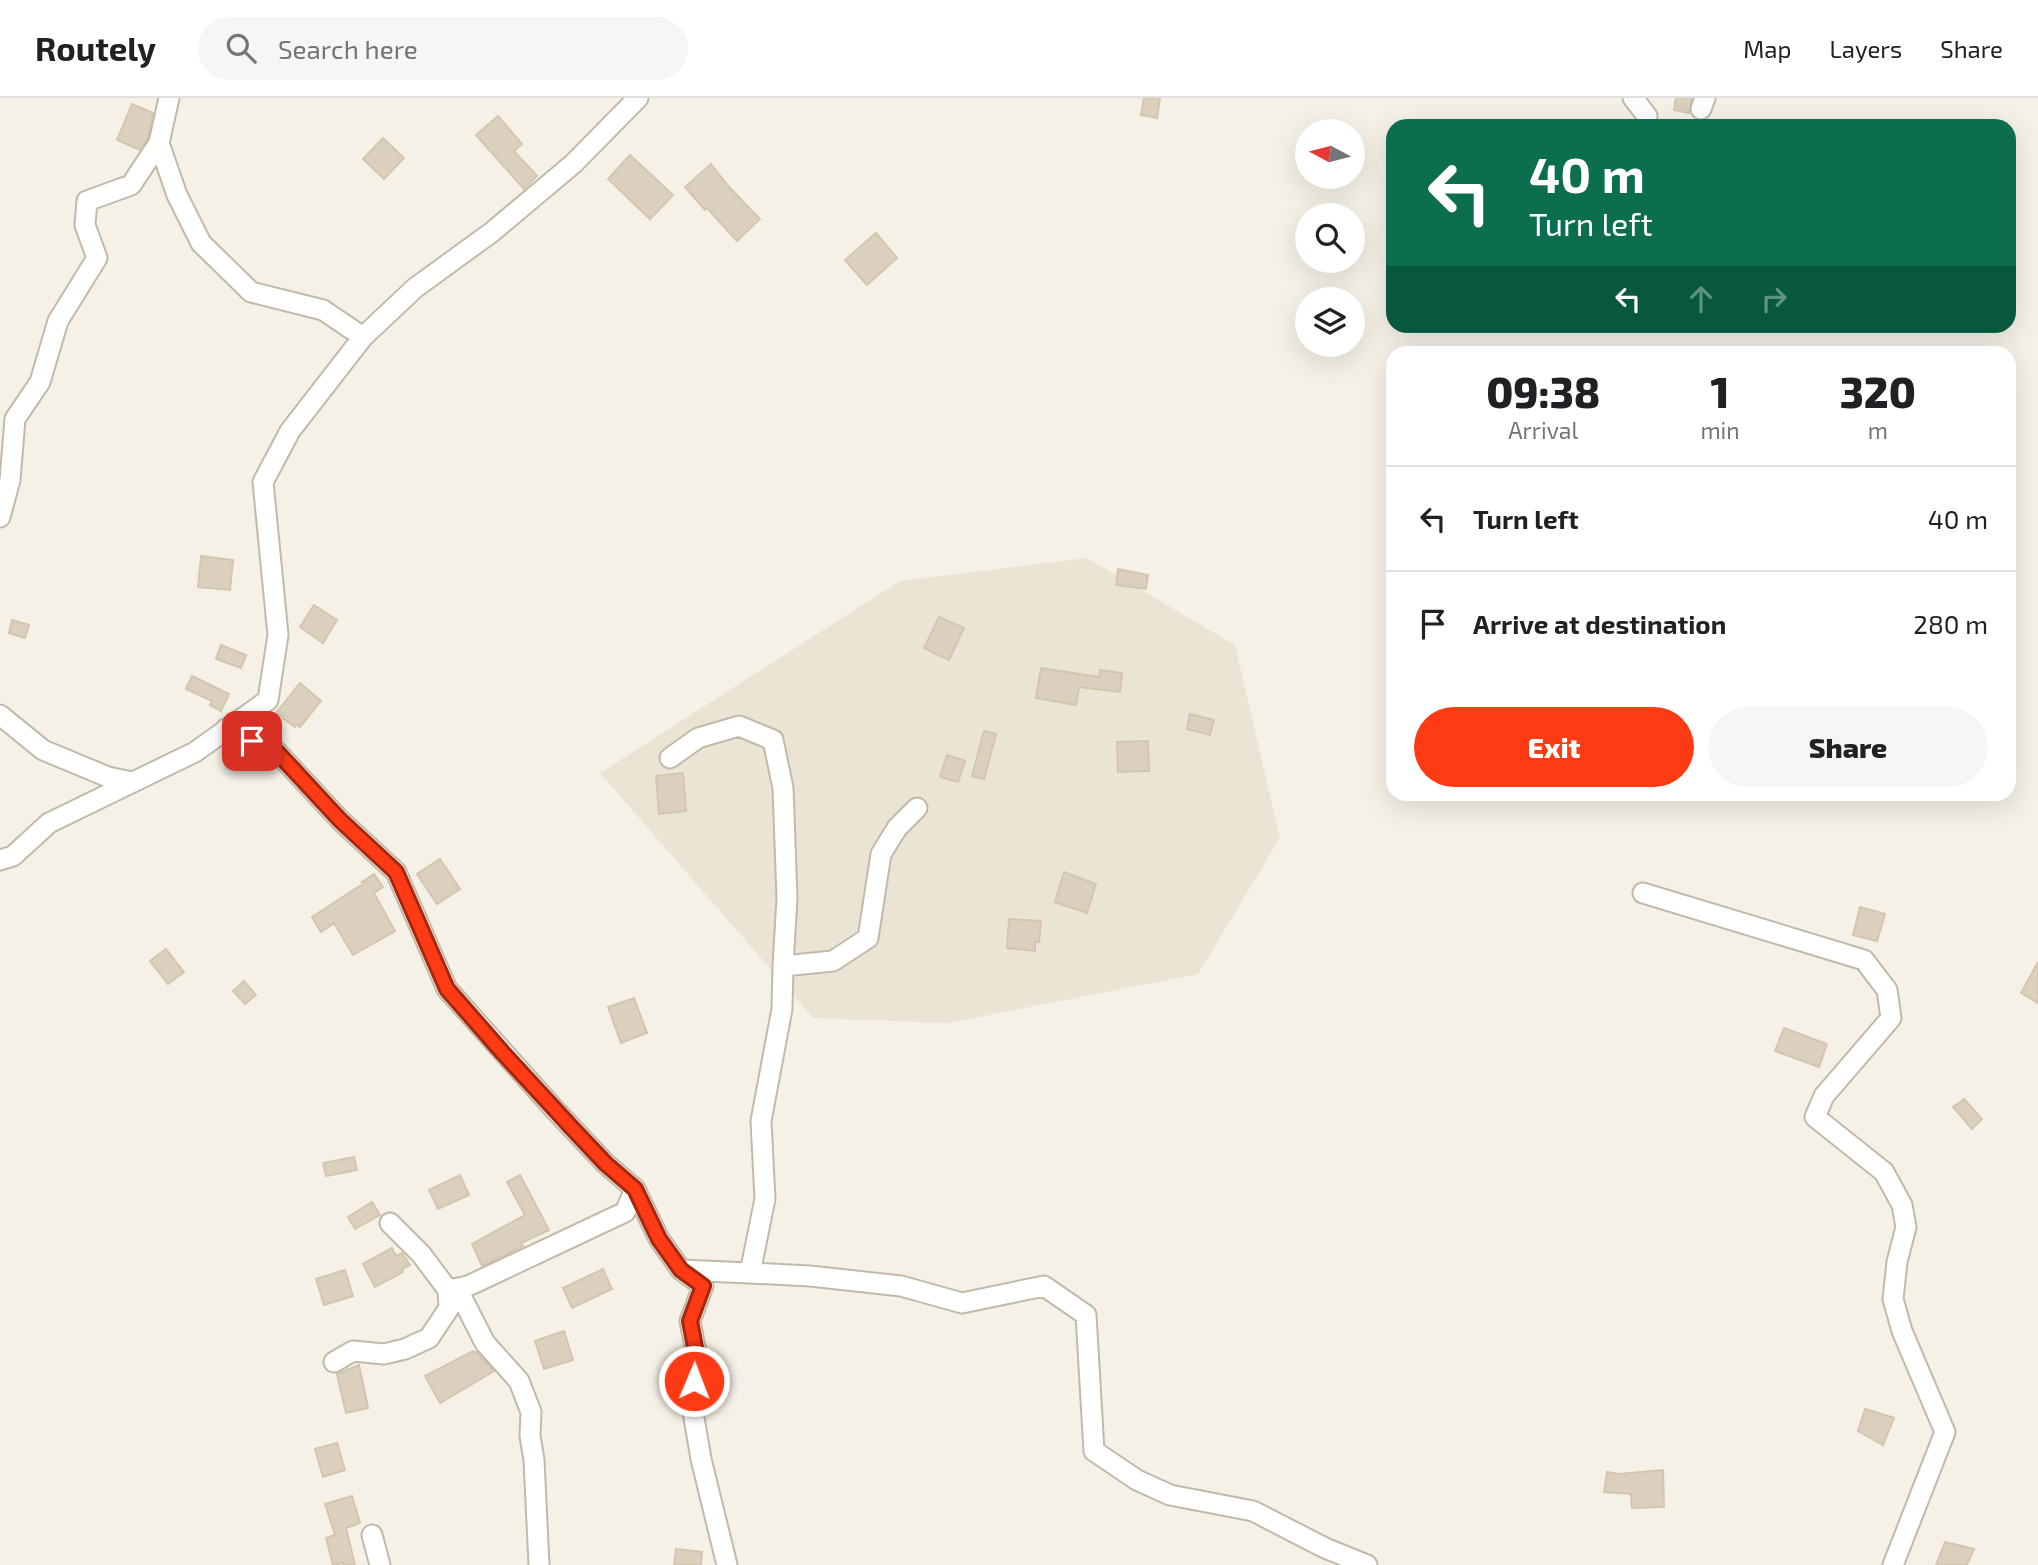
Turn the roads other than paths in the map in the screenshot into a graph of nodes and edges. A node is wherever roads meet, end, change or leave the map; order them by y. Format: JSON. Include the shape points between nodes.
{"nodes":[{"id":1,"x":169,"y":98,"type":"edge"},
{"id":2,"x":638,"y":98,"type":"edge"},
{"id":3,"x":1633,"y":98,"type":"edge"},
{"id":4,"x":1647,"y":117,"type":"dead end"},
{"id":5,"x":159,"y":143,"type":"junction"},
{"id":6,"x":363,"y":337,"type":"junction"},
{"id":7,"x":5,"y":471,"type":"edge"},
{"id":8,"x":0,"y":517,"type":"edge"},
{"id":9,"x":0,"y":715,"type":"edge"},
{"id":10,"x":226,"y":729,"type":"junction"},
{"id":11,"x":670,"y":758,"type":"dead end"},
{"id":12,"x":132,"y":782,"type":"junction"},
{"id":13,"x":917,"y":808,"type":"dead end"},
{"id":14,"x":0,"y":860,"type":"edge"},
{"id":15,"x":1643,"y":893,"type":"dead end"},
{"id":16,"x":783,"y":966,"type":"junction"},
{"id":17,"x":635,"y":1189,"type":"junction"},
{"id":18,"x":390,"y":1223,"type":"dead end"},
{"id":19,"x":681,"y":1270,"type":"junction"},
{"id":20,"x":750,"y":1273,"type":"junction"},
{"id":21,"x":448,"y":1290,"type":"junction"},
{"id":22,"x":334,"y":1362,"type":"dead end"},
{"id":23,"x":372,"y":1535,"type":"dead end"},
{"id":24,"x":380,"y":1565,"type":"edge"},
{"id":25,"x":538,"y":1565,"type":"edge"},
{"id":26,"x":727,"y":1565,"type":"edge"},
{"id":27,"x":1367,"y":1565,"type":"edge"},
{"id":28,"x":1893,"y":1565,"type":"edge"}],
"edges":[{"from":1,"to":5,"type":"street"},
{"from":2,"to":6,"type":"street","via":[[573,164],[415,288]]},
{"from":3,"to":4,"type":"street"},
{"from":5,"to":6,"type":"street","via":[[177,195],[201,243],[251,292],[323,310]]},
{"from":5,"to":7,"type":"street","via":[[131,185],[87,201],[85,225],[97,258],[58,321],[40,382],[15,419]]},
{"from":6,"to":10,"type":"street","via":[[290,431],[263,482],[278,635],[268,700]]},
{"from":7,"to":8,"type":"street"},
{"from":9,"to":12,"type":"street","via":[[43,750]]},
{"from":10,"to":12,"type":"street","via":[[195,752]]},
{"from":10,"to":17,"type":"street","via":[[277,752],[396,872],[447,989],[572,1128]]},
{"from":11,"to":16,"type":"street","via":[[698,738],[739,726],[773,740],[783,788],[787,898]]},
{"from":12,"to":14,"type":"street","via":[[48,823],[13,856]]},
{"from":13,"to":16,"type":"street","via":[[881,854],[867,937],[833,961]]},
{"from":15,"to":28,"type":"street","via":[[1864,960],[1887,990],[1891,1018],[1824,1096],[1815,1117],[1884,1172],[1902,1205],[1906,1227],[1893,1299],[1945,1432]]},
{"from":16,"to":20,"type":"street","via":[[782,1009],[761,1121],[765,1199]]},
{"from":17,"to":19,"type":"street","via":[[659,1239]]},
{"from":17,"to":21,"type":"street","via":[[625,1212],[468,1286]]},
{"from":18,"to":21,"type":"street"},
{"from":19,"to":20,"type":"street"},
{"from":19,"to":26,"type":"street","via":[[703,1286],[690,1321],[698,1363],[691,1400]]},
{"from":20,"to":27,"type":"street","via":[[901,1286],[962,1303],[1044,1286],[1086,1315],[1094,1451],[1170,1496],[1253,1511]]},
{"from":21,"to":22,"type":"street","via":[[449,1307],[429,1338],[384,1354],[353,1351]]},
{"from":21,"to":25,"type":"street","via":[[461,1296],[485,1343],[519,1381],[531,1412]]},
{"from":23,"to":24,"type":"street"}]}
